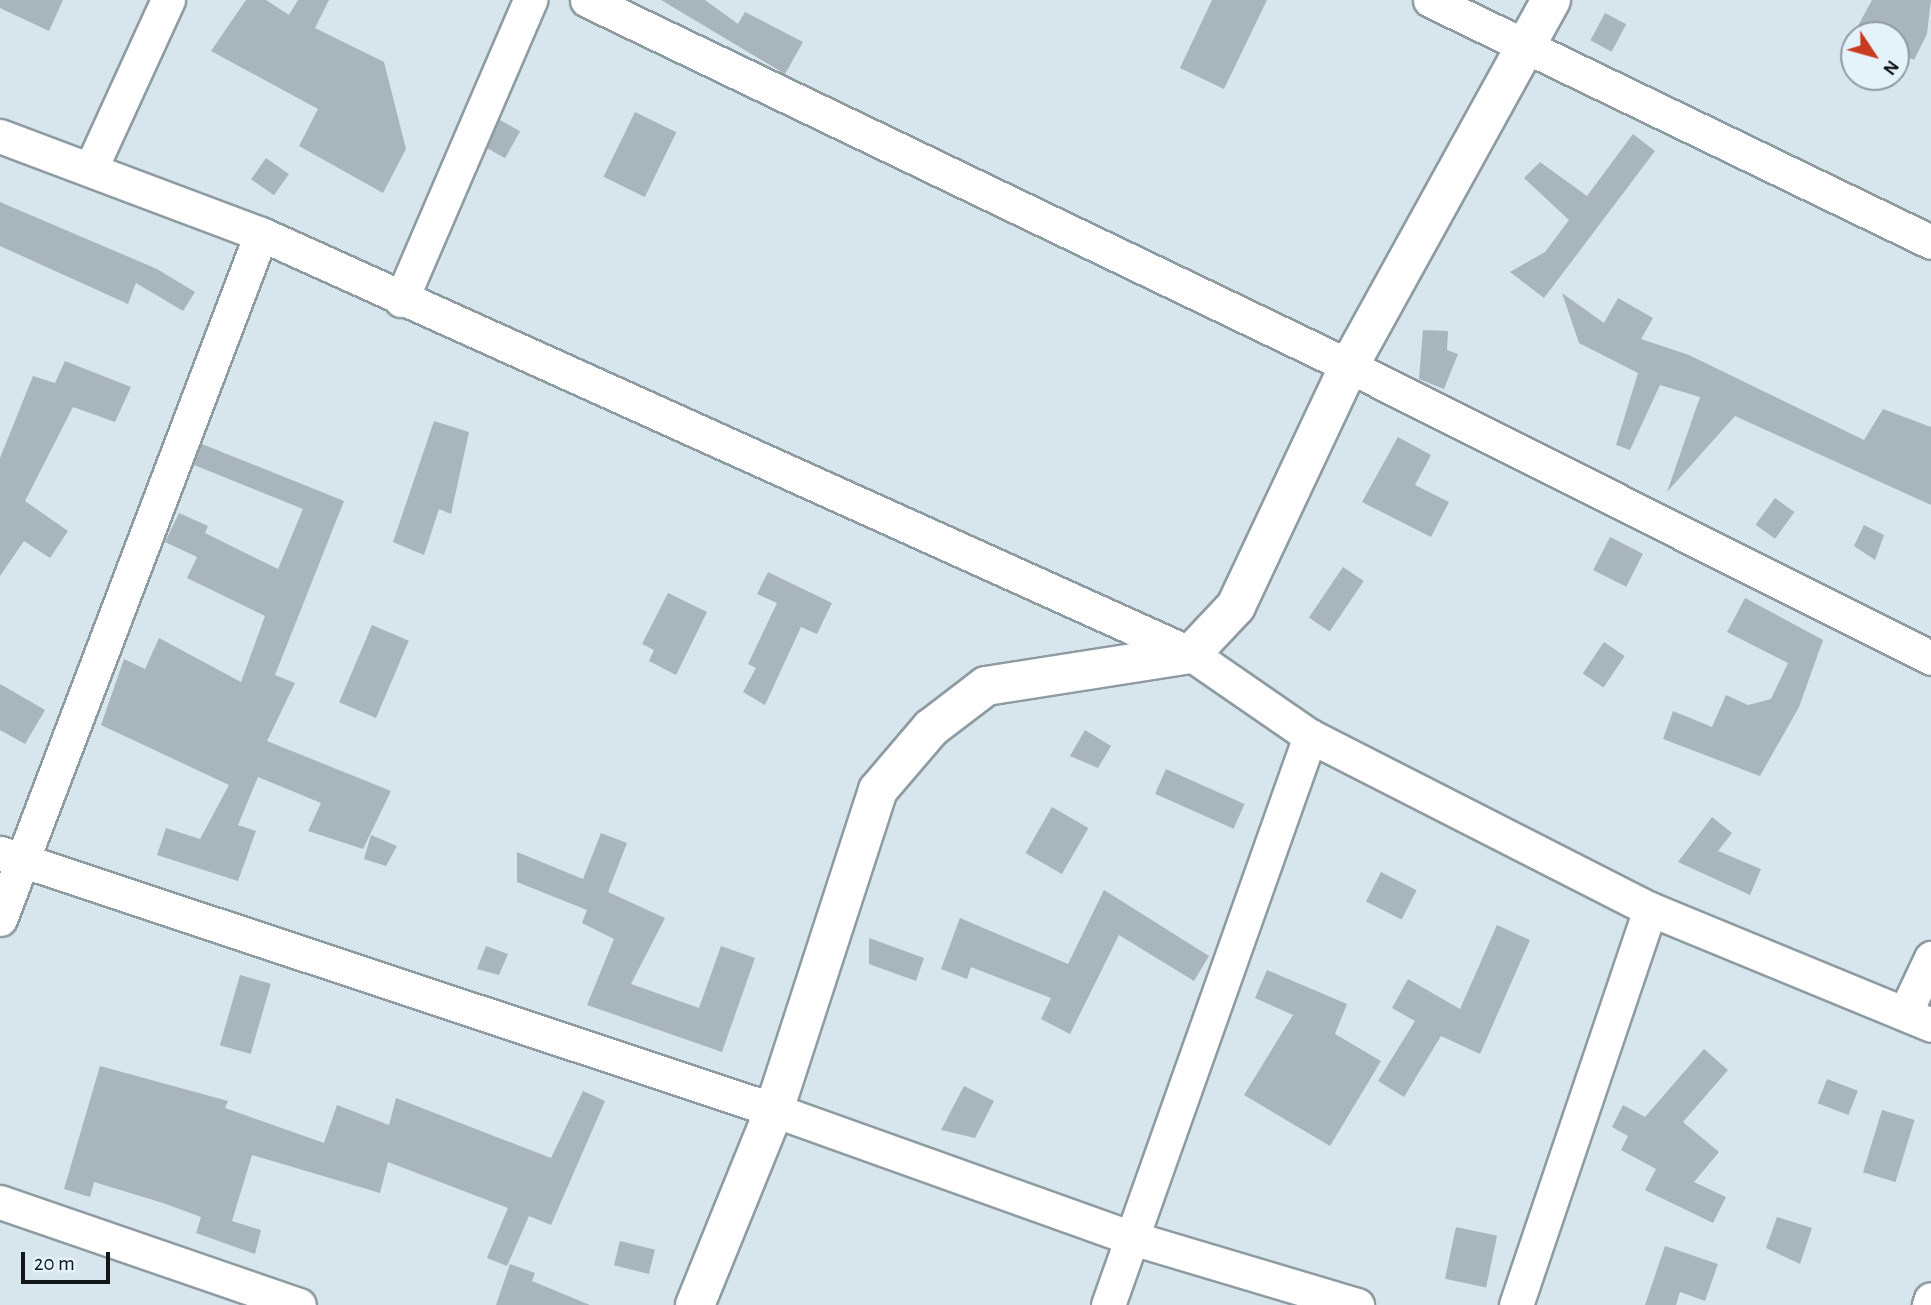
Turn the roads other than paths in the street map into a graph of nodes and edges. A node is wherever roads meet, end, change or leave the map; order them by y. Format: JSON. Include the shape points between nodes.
{"nodes":[{"id":1,"x":169,"y":0,"type":"edge"},
{"id":2,"x":530,"y":0,"type":"edge"},
{"id":3,"x":587,"y":0,"type":"edge"},
{"id":4,"x":1430,"y":0,"type":"edge"},
{"id":5,"x":1551,"y":0,"type":"edge"},
{"id":6,"x":1525,"y":45,"type":"junction"},
{"id":7,"x":0,"y":136,"type":"edge"},
{"id":8,"x":91,"y":168,"type":"junction"},
{"id":9,"x":261,"y":234,"type":"junction"},
{"id":10,"x":1931,"y":242,"type":"edge"},
{"id":11,"x":401,"y":300,"type":"junction"},
{"id":12,"x":1349,"y":366,"type":"junction"},
{"id":13,"x":1191,"y":654,"type":"junction"},
{"id":14,"x":1931,"y":658,"type":"edge"},
{"id":15,"x":1310,"y":736,"type":"junction"},
{"id":16,"x":11,"y":858,"type":"edge"},
{"id":17,"x":1650,"y":909,"type":"junction"},
{"id":18,"x":0,"y":919,"type":"edge"},
{"id":19,"x":1931,"y":958,"type":"edge"},
{"id":20,"x":1918,"y":1019,"type":"edge"},
{"id":21,"x":774,"y":1110,"type":"junction"},
{"id":22,"x":0,"y":1202,"type":"edge"},
{"id":23,"x":1132,"y":1238,"type":"junction"},
{"id":24,"x":1931,"y":1299,"type":"edge"},
{"id":25,"x":299,"y":1305,"type":"edge"},
{"id":26,"x":695,"y":1305,"type":"edge"},
{"id":27,"x":1108,"y":1305,"type":"edge"},
{"id":28,"x":1357,"y":1305,"type":"edge"},
{"id":29,"x":1516,"y":1305,"type":"edge"},
{"id":30,"x":1929,"y":1305,"type":"edge"}],
"edges":[{"from":1,"to":8,"type":"street"},
{"from":2,"to":11,"type":"street"},
{"from":3,"to":12,"type":"street"},
{"from":4,"to":6,"type":"street"},
{"from":5,"to":6,"type":"street"},
{"from":6,"to":10,"type":"street"},
{"from":6,"to":12,"type":"street"},
{"from":7,"to":8,"type":"street"},
{"from":8,"to":9,"type":"street"},
{"from":9,"to":11,"type":"street"},
{"from":9,"to":16,"type":"street"},
{"from":11,"to":13,"type":"street"},
{"from":12,"to":13,"type":"street","via":[[1236,606]]},
{"from":12,"to":14,"type":"street"},
{"from":13,"to":15,"type":"street"},
{"from":13,"to":21,"type":"street","via":[[986,686],[931,728],[878,790]]},
{"from":15,"to":17,"type":"street"},
{"from":15,"to":23,"type":"street"},
{"from":16,"to":18,"type":"street"},
{"from":16,"to":21,"type":"street"},
{"from":17,"to":20,"type":"street"},
{"from":17,"to":29,"type":"street"},
{"from":19,"to":20,"type":"street"},
{"from":21,"to":23,"type":"street"},
{"from":21,"to":26,"type":"street"},
{"from":22,"to":25,"type":"street"},
{"from":23,"to":27,"type":"street"},
{"from":23,"to":28,"type":"street"},
{"from":24,"to":30,"type":"street"}]}
